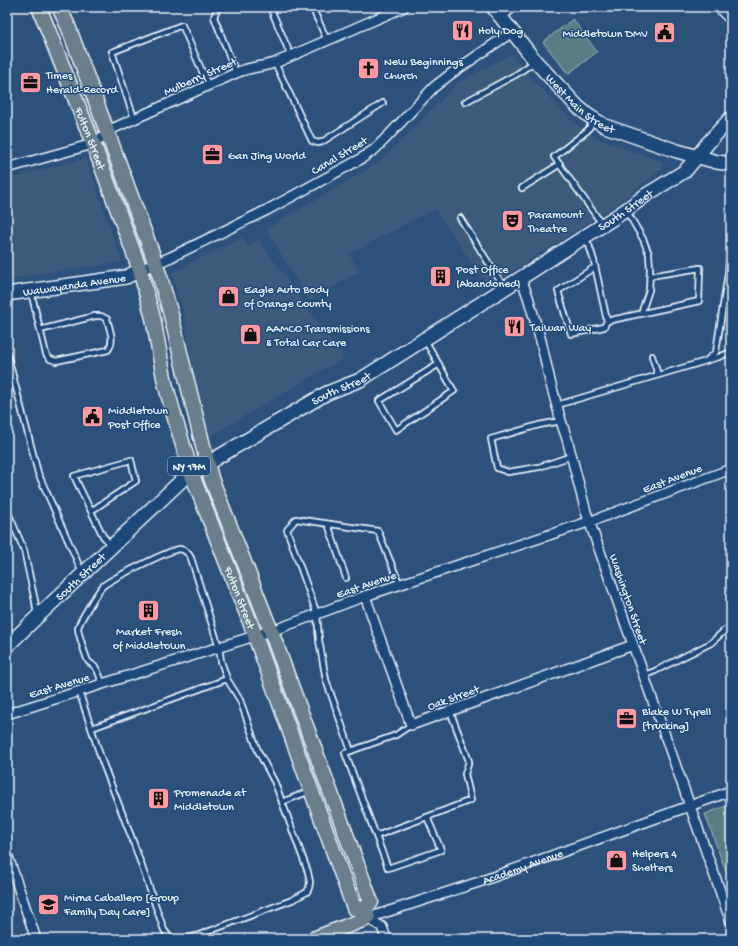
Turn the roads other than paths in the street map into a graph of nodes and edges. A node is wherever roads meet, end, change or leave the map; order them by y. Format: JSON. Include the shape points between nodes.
{"nodes":[{"id":1,"x":39,"y":7,"type":"edge"},
{"id":2,"x":60,"y":7,"type":"edge"},
{"id":3,"x":218,"y":7,"type":"edge"},
{"id":4,"x":270,"y":7,"type":"edge"},
{"id":5,"x":312,"y":7,"type":"edge"},
{"id":6,"x":404,"y":7,"type":"edge"},
{"id":7,"x":513,"y":7,"type":"edge"},
{"id":8,"x":718,"y":7,"type":"edge"},
{"id":9,"x":496,"y":12,"type":"edge"},
{"id":10,"x":731,"y":20,"type":"edge"},
{"id":11,"x":512,"y":32,"type":"junction"},
{"id":12,"x":327,"y":40,"type":"junction"},
{"id":13,"x":291,"y":56,"type":"junction"},
{"id":14,"x":536,"y":62,"type":"junction"},
{"id":15,"x":275,"y":63,"type":"junction"},
{"id":16,"x":236,"y":72,"type":"junction"},
{"id":17,"x":208,"y":85,"type":"junction"},
{"id":18,"x":465,"y":102,"type":"dead end"},
{"id":19,"x":383,"y":103,"type":"dead end"},
{"id":20,"x":134,"y":118,"type":"junction"},
{"id":21,"x":731,"y":118,"type":"edge"},
{"id":22,"x":594,"y":119,"type":"junction"},
{"id":23,"x":108,"y":134,"type":"junction"},
{"id":24,"x":93,"y":144,"type":"junction"},
{"id":25,"x":697,"y":157,"type":"junction"},
{"id":26,"x":560,"y":164,"type":"junction"},
{"id":27,"x":731,"y":164,"type":"edge"},
{"id":28,"x":7,"y":168,"type":"edge"},
{"id":29,"x":522,"y":188,"type":"dead end"},
{"id":30,"x":626,"y":210,"type":"junction"},
{"id":31,"x":460,"y":218,"type":"dead end"},
{"id":32,"x":603,"y":225,"type":"junction"},
{"id":33,"x":583,"y":238,"type":"junction"},
{"id":34,"x":730,"y":252,"type":"dead end"},
{"id":35,"x":155,"y":264,"type":"junction"},
{"id":36,"x":595,"y":267,"type":"junction"},
{"id":37,"x":140,"y":270,"type":"junction"},
{"id":38,"x":650,"y":276,"type":"junction"},
{"id":39,"x":521,"y":278,"type":"junction"},
{"id":40,"x":505,"y":288,"type":"junction"},
{"id":41,"x":31,"y":290,"type":"junction"},
{"id":42,"x":7,"y":294,"type":"edge"},
{"id":43,"x":725,"y":297,"type":"junction"},
{"id":44,"x":731,"y":297,"type":"edge"},
{"id":45,"x":641,"y":314,"type":"junction"},
{"id":46,"x":607,"y":321,"type":"junction"},
{"id":47,"x":40,"y":330,"type":"junction"},
{"id":48,"x":424,"y":338,"type":"junction"},
{"id":49,"x":7,"y":352,"type":"edge"},
{"id":50,"x":731,"y":352,"type":"edge"},
{"id":51,"x":652,"y":356,"type":"dead end"},
{"id":52,"x":706,"y":361,"type":"junction"},
{"id":53,"x":439,"y":364,"type":"junction"},
{"id":54,"x":658,"y":375,"type":"junction"},
{"id":55,"x":557,"y":405,"type":"junction"},
{"id":56,"x":561,"y":421,"type":"junction"},
{"id":57,"x":572,"y":456,"type":"junction"},
{"id":58,"x":200,"y":469,"type":"junction"},
{"id":59,"x":731,"y":469,"type":"edge"},
{"id":60,"x":7,"y":510,"type":"edge"},
{"id":61,"x":91,"y":511,"type":"junction"},
{"id":62,"x":590,"y":521,"type":"junction"},
{"id":63,"x":328,"y":524,"type":"junction"},
{"id":64,"x":112,"y":546,"type":"junction"},
{"id":65,"x":83,"y":574,"type":"junction"},
{"id":66,"x":346,"y":578,"type":"dead end"},
{"id":67,"x":400,"y":585,"type":"junction"},
{"id":68,"x":365,"y":596,"type":"junction"},
{"id":69,"x":317,"y":614,"type":"junction"},
{"id":70,"x":37,"y":617,"type":"junction"},
{"id":71,"x":731,"y":628,"type":"edge"},
{"id":72,"x":272,"y":631,"type":"junction"},
{"id":73,"x":255,"y":636,"type":"junction"},
{"id":74,"x":633,"y":645,"type":"junction"},
{"id":75,"x":7,"y":646,"type":"edge"},
{"id":76,"x":219,"y":647,"type":"junction"},
{"id":77,"x":644,"y":676,"type":"junction"},
{"id":78,"x":227,"y":679,"type":"junction"},
{"id":79,"x":102,"y":684,"type":"junction"},
{"id":80,"x":79,"y":691,"type":"junction"},
{"id":81,"x":450,"y":711,"type":"junction"},
{"id":82,"x":7,"y":714,"type":"edge"},
{"id":83,"x":411,"y":725,"type":"junction"},
{"id":84,"x":92,"y":728,"type":"junction"},
{"id":85,"x":351,"y":751,"type":"junction"},
{"id":86,"x":311,"y":791,"type":"junction"},
{"id":87,"x":731,"y":791,"type":"edge"},
{"id":88,"x":282,"y":802,"type":"junction"},
{"id":89,"x":690,"y":806,"type":"junction"},
{"id":90,"x":427,"y":817,"type":"junction"},
{"id":91,"x":376,"y":836,"type":"junction"},
{"id":92,"x":7,"y":854,"type":"edge"},
{"id":93,"x":12,"y":882,"type":"edge"},
{"id":94,"x":367,"y":914,"type":"junction"},
{"id":95,"x":731,"y":922,"type":"edge"},
{"id":96,"x":36,"y":939,"type":"edge"},
{"id":97,"x":172,"y":939,"type":"edge"},
{"id":98,"x":184,"y":939,"type":"edge"},
{"id":99,"x":313,"y":939,"type":"edge"},
{"id":100,"x":386,"y":939,"type":"edge"}],
"edges":[{"from":1,"to":24,"type":"main road","name":"Fulton Street","number":"NY 17M"},
{"from":2,"to":23,"type":"main road","name":"Fulton Street","number":"NY 17M"},
{"from":3,"to":16,"type":"lane","via":[[214,17]]},
{"from":4,"to":13,"type":"lane"},
{"from":5,"to":12,"type":"lane"},
{"from":6,"to":12,"type":"street","name":"Mulberry Street"},
{"from":7,"to":9,"type":"street"},
{"from":8,"to":10,"type":"street"},
{"from":9,"to":11,"type":"main road","name":"West Main Street"},
{"from":11,"to":14,"type":"main road","name":"West Main Street"},
{"from":11,"to":35,"type":"street","name":"Canal Street","via":[[434,87],[375,149],[359,160],[267,210]]},
{"from":12,"to":13,"type":"street","name":"Mulberry Street"},
{"from":13,"to":15,"type":"street","name":"Mulberry Street"},
{"from":14,"to":18,"type":"lane"},
{"from":14,"to":22,"type":"main road","name":"West Main Street","via":[[578,107]]},
{"from":15,"to":16,"type":"street","name":"Mulberry Street"},
{"from":15,"to":19,"type":"lane","via":[[312,142],[322,142]]},
{"from":16,"to":17,"type":"street","name":"Mulberry Street"},
{"from":17,"to":20,"type":"street","name":"Mulberry Street"},
{"from":17,"to":20,"type":"lane","via":[[182,25],[112,52]]},
{"from":20,"to":23,"type":"street","name":"Mulberry Street"},
{"from":21,"to":25,"type":"main road","name":"South Street"},
{"from":22,"to":25,"type":"main road","name":"West Main Street","via":[[605,126]]},
{"from":22,"to":26,"type":"lane","via":[[588,130],[554,157]]},
{"from":23,"to":24,"type":"street","name":"Mulberry Street"},
{"from":23,"to":35,"type":"main road","name":"Fulton Street","number":"NY 17M"},
{"from":24,"to":28,"type":"street","name":"Mulberry Street"},
{"from":24,"to":37,"type":"main road","name":"Fulton Street","number":"NY 17M"},
{"from":25,"to":27,"type":"main road","name":"West Main Street"},
{"from":25,"to":30,"type":"main road","name":"South Street","via":[[685,171]]},
{"from":26,"to":29,"type":"lane"},
{"from":26,"to":32,"type":"lane"},
{"from":30,"to":32,"type":"main road","name":"South Street"},
{"from":30,"to":38,"type":"lane","via":[[649,254]]},
{"from":31,"to":40,"type":"lane"},
{"from":32,"to":33,"type":"main road","name":"South Street"},
{"from":33,"to":36,"type":"lane"},
{"from":33,"to":39,"type":"main road","name":"South Street"},
{"from":34,"to":43,"type":"lane"},
{"from":35,"to":37,"type":"street"},
{"from":35,"to":58,"type":"main road","name":"Fulton Street","number":"NY 17M","via":[[184,369]]},
{"from":36,"to":46,"type":"lane"},
{"from":36,"to":46,"type":"lane","via":[[558,291],[571,334],[604,327]]},
{"from":37,"to":41,"type":"main road","name":"Wawayanda Avenue","via":[[126,277]]},
{"from":37,"to":58,"type":"main road","name":"Fulton Street","number":"NY 17M","via":[[176,422]]},
{"from":38,"to":45,"type":"lane","via":[[649,290]]},
{"from":38,"to":45,"type":"lane","via":[[700,268],[700,300]]},
{"from":39,"to":40,"type":"main road","name":"South Street"},
{"from":39,"to":55,"type":"street","name":"Washington Street","via":[[541,341]]},
{"from":40,"to":48,"type":"main road","name":"South Street"},
{"from":41,"to":42,"type":"main road","name":"Wawayanda Avenue"},
{"from":41,"to":47,"type":"lane"},
{"from":43,"to":44,"type":"lane"},
{"from":43,"to":52,"type":"lane","via":[[716,352]]},
{"from":45,"to":46,"type":"lane"},
{"from":47,"to":47,"type":"lane","via":[[46,354],[56,361],[108,350],[111,346],[107,320],[101,316]]},
{"from":48,"to":53,"type":"lane"},
{"from":48,"to":58,"type":"main road","name":"South Street","via":[[360,380],[327,393]]},
{"from":49,"to":65,"type":"lane","via":[[38,473]]},
{"from":50,"to":52,"type":"lane"},
{"from":51,"to":54,"type":"lane"},
{"from":52,"to":54,"type":"lane"},
{"from":53,"to":53,"type":"lane","via":[[454,390],[396,430],[379,402]]},
{"from":54,"to":55,"type":"lane"},
{"from":55,"to":56,"type":"street","name":"Washington Street"},
{"from":56,"to":57,"type":"street","name":"Washington Street"},
{"from":56,"to":57,"type":"lane","via":[[490,439],[497,468],[508,472],[539,467]]},
{"from":57,"to":62,"type":"street","name":"Washington Street"},
{"from":58,"to":64,"type":"main road","name":"South Street","via":[[182,480]]},
{"from":58,"to":72,"type":"main road","name":"Fulton Street","number":"NY 17M","via":[[214,485]]},
{"from":58,"to":73,"type":"main road","name":"Fulton Street","number":"NY 17M"},
{"from":59,"to":62,"type":"street","name":"East Avenue"},
{"from":60,"to":70,"type":"lane","via":[[24,550]]},
{"from":61,"to":61,"type":"lane","via":[[74,476],[131,460],[136,481]]},
{"from":61,"to":64,"type":"lane","via":[[103,536]]},
{"from":62,"to":67,"type":"street","name":"East Avenue"},
{"from":62,"to":74,"type":"street","name":"Washington Street"},
{"from":63,"to":66,"type":"lane"},
{"from":63,"to":67,"type":"lane","via":[[378,531]]},
{"from":63,"to":69,"type":"lane","via":[[296,519],[287,530]]},
{"from":64,"to":65,"type":"main road","name":"South Street"},
{"from":65,"to":70,"type":"main road","name":"South Street"},
{"from":67,"to":68,"type":"street","name":"East Avenue"},
{"from":68,"to":69,"type":"street","name":"East Avenue"},
{"from":68,"to":83,"type":"street"},
{"from":69,"to":72,"type":"street","name":"East Avenue"},
{"from":69,"to":85,"type":"lane","via":[[326,680]]},
{"from":70,"to":75,"type":"main road","name":"South Street"},
{"from":71,"to":77,"type":"lane","via":[[711,643]]},
{"from":72,"to":73,"type":"street","name":"East Avenue"},
{"from":72,"to":94,"type":"main road","name":"Fulton Street","number":"NY 17M","via":[[371,902]]},
{"from":73,"to":76,"type":"street","name":"East Avenue"},
{"from":73,"to":86,"type":"main road","name":"Fulton Street","number":"NY 17M"},
{"from":74,"to":77,"type":"street","name":"Washington Street"},
{"from":74,"to":81,"type":"street","name":"Oak Street"},
{"from":76,"to":78,"type":"lane"},
{"from":76,"to":79,"type":"street","name":"East Avenue"},
{"from":76,"to":79,"type":"lane","via":[[191,558],[180,549],[170,551],[103,586],[80,622],[79,633],[88,661],[96,668]]},
{"from":77,"to":89,"type":"street","name":"Washington Street"},
{"from":78,"to":84,"type":"lane"},
{"from":78,"to":88,"type":"lane","via":[[240,700],[258,750]]},
{"from":79,"to":80,"type":"street","name":"East Avenue"},
{"from":80,"to":82,"type":"street","name":"East Avenue"},
{"from":80,"to":84,"type":"lane"},
{"from":81,"to":83,"type":"street","name":"Oak Street"},
{"from":81,"to":90,"type":"lane","via":[[469,762],[465,774],[471,800]]},
{"from":83,"to":85,"type":"lane","via":[[396,735]]},
{"from":84,"to":97,"type":"lane","via":[[164,930]]},
{"from":85,"to":91,"type":"lane","via":[[345,753]]},
{"from":86,"to":88,"type":"lane"},
{"from":86,"to":94,"type":"main road","name":"Fulton Street","number":"NY 17M","via":[[354,908]]},
{"from":87,"to":89,"type":"street","name":"Academy Avenue"},
{"from":88,"to":98,"type":"lane","via":[[308,872],[309,888],[306,892],[284,902]]},
{"from":89,"to":94,"type":"street","name":"Academy Avenue","via":[[479,882]]},
{"from":89,"to":95,"type":"street","name":"Washington Street"},
{"from":90,"to":91,"type":"lane"},
{"from":90,"to":91,"type":"lane","via":[[441,850],[388,868]]},
{"from":92,"to":93,"type":"street"},
{"from":93,"to":96,"type":"street"},
{"from":94,"to":99,"type":"main road","name":"Academy Avenue"},
{"from":94,"to":100,"type":"street","via":[[382,927]]}]}
